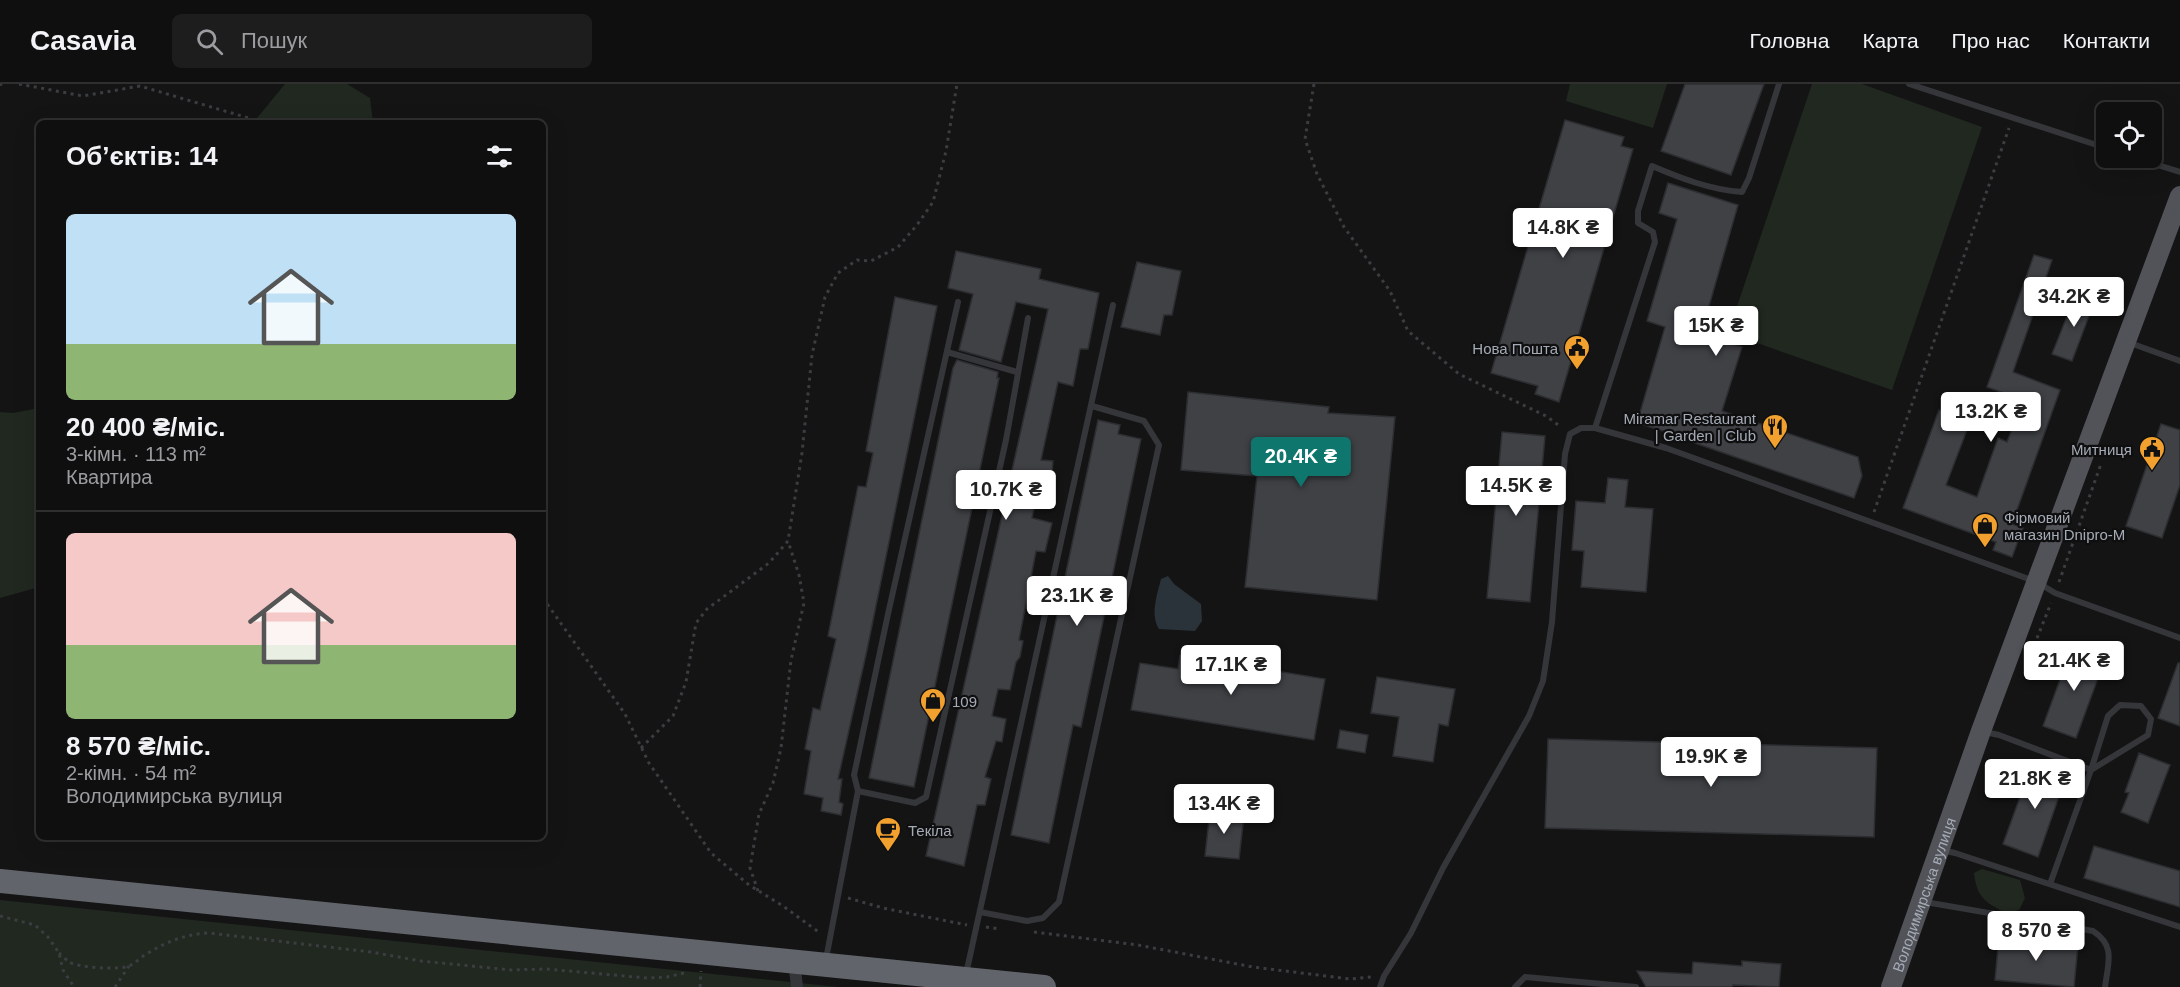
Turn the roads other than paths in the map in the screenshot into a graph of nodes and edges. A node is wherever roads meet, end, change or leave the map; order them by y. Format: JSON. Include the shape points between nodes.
{"nodes":[{"id":1,"x":1779,"y":84,"type":"edge"},
{"id":2,"x":1909,"y":84,"type":"edge"},
{"id":3,"x":2096,"y":145,"type":"edge"},
{"id":4,"x":2162,"y":166,"type":"edge"},
{"id":5,"x":2180,"y":172,"type":"edge"},
{"id":6,"x":2180,"y":196,"type":"edge"},
{"id":7,"x":958,"y":302,"type":"dead end"},
{"id":8,"x":1113,"y":305,"type":"dead end"},
{"id":9,"x":1028,"y":318,"type":"dead end"},
{"id":10,"x":2125,"y":341,"type":"junction"},
{"id":11,"x":947,"y":352,"type":"junction"},
{"id":12,"x":2180,"y":361,"type":"edge"},
{"id":13,"x":1017,"y":372,"type":"junction"},
{"id":14,"x":1092,"y":406,"type":"junction"},
{"id":15,"x":1595,"y":428,"type":"junction"},
{"id":16,"x":2037,"y":582,"type":"junction"},
{"id":17,"x":2180,"y":638,"type":"edge"},
{"id":18,"x":1981,"y":731,"type":"junction"},
{"id":19,"x":2091,"y":770,"type":"junction"},
{"id":20,"x":858,"y":791,"type":"junction"},
{"id":21,"x":1939,"y":850,"type":"junction"},
{"id":22,"x":0,"y":881,"type":"edge"},
{"id":23,"x":2050,"y":884,"type":"junction"},
{"id":24,"x":1921,"y":901,"type":"junction"},
{"id":25,"x":980,"y":912,"type":"junction"},
{"id":26,"x":2180,"y":927,"type":"edge"},
{"id":27,"x":794,"y":961,"type":"junction"},
{"id":28,"x":825,"y":965,"type":"junction"},
{"id":29,"x":965,"y":978,"type":"junction"},
{"id":30,"x":797,"y":987,"type":"edge"},
{"id":31,"x":1044,"y":987,"type":"edge"},
{"id":32,"x":1380,"y":987,"type":"edge"},
{"id":33,"x":1515,"y":987,"type":"edge"},
{"id":34,"x":1636,"y":987,"type":"edge"},
{"id":35,"x":1890,"y":987,"type":"edge"},
{"id":36,"x":2105,"y":987,"type":"edge"}],
"edges":[{"from":1,"to":15,"type":"lane","via":[[1742,192],[1681,178],[1652,166],[1638,223],[1653,232],[1656,242]]},
{"from":2,"to":3,"type":"lane"},
{"from":4,"to":5,"type":"lane"},
{"from":6,"to":10,"type":"main road","name":"Володимирська вулиця"},
{"from":7,"to":11,"type":"lane"},
{"from":8,"to":14,"type":"lane"},
{"from":9,"to":13,"type":"lane"},
{"from":10,"to":12,"type":"lane"},
{"from":10,"to":16,"type":"main road","name":"Володимирська вулиця"},
{"from":11,"to":13,"type":"lane"},
{"from":11,"to":20,"type":"lane","via":[[854,775]]},
{"from":13,"to":20,"type":"lane","via":[[1006,441],[926,797],[915,803]]},
{"from":14,"to":25,"type":"lane"},
{"from":14,"to":25,"type":"lane","via":[[1144,421],[1159,445],[1059,902],[1043,918],[1027,921]]},
{"from":15,"to":16,"type":"lane","via":[[1666,448]]},
{"from":15,"to":32,"type":"lane","via":[[1581,428],[1569,434],[1543,681],[1529,716]]},
{"from":16,"to":17,"type":"lane","via":[[2055,593]]},
{"from":16,"to":18,"type":"main road","name":"Володимирська вулиця"},
{"from":18,"to":19,"type":"lane"},
{"from":18,"to":21,"type":"main road","name":"Володимирська вулиця"},
{"from":19,"to":19,"type":"lane","via":[[2108,716],[2120,705],[2141,706],[2151,719],[2148,735]]},
{"from":19,"to":23,"type":"lane"},
{"from":20,"to":28,"type":"lane"},
{"from":21,"to":23,"type":"lane"},
{"from":21,"to":24,"type":"main road","name":"Володимирська вулиця"},
{"from":22,"to":27,"type":"highway"},
{"from":23,"to":26,"type":"lane"},
{"from":24,"to":35,"type":"main road","name":"Володимирська вулиця"},
{"from":24,"to":36,"type":"lane","via":[[2093,931],[2104,939],[2109,952]]},
{"from":25,"to":29,"type":"lane"},
{"from":27,"to":28,"type":"highway"},
{"from":27,"to":30,"type":"street"},
{"from":28,"to":29,"type":"highway"},
{"from":29,"to":31,"type":"highway"},
{"from":33,"to":34,"type":"lane","via":[[1526,977]]}]}
